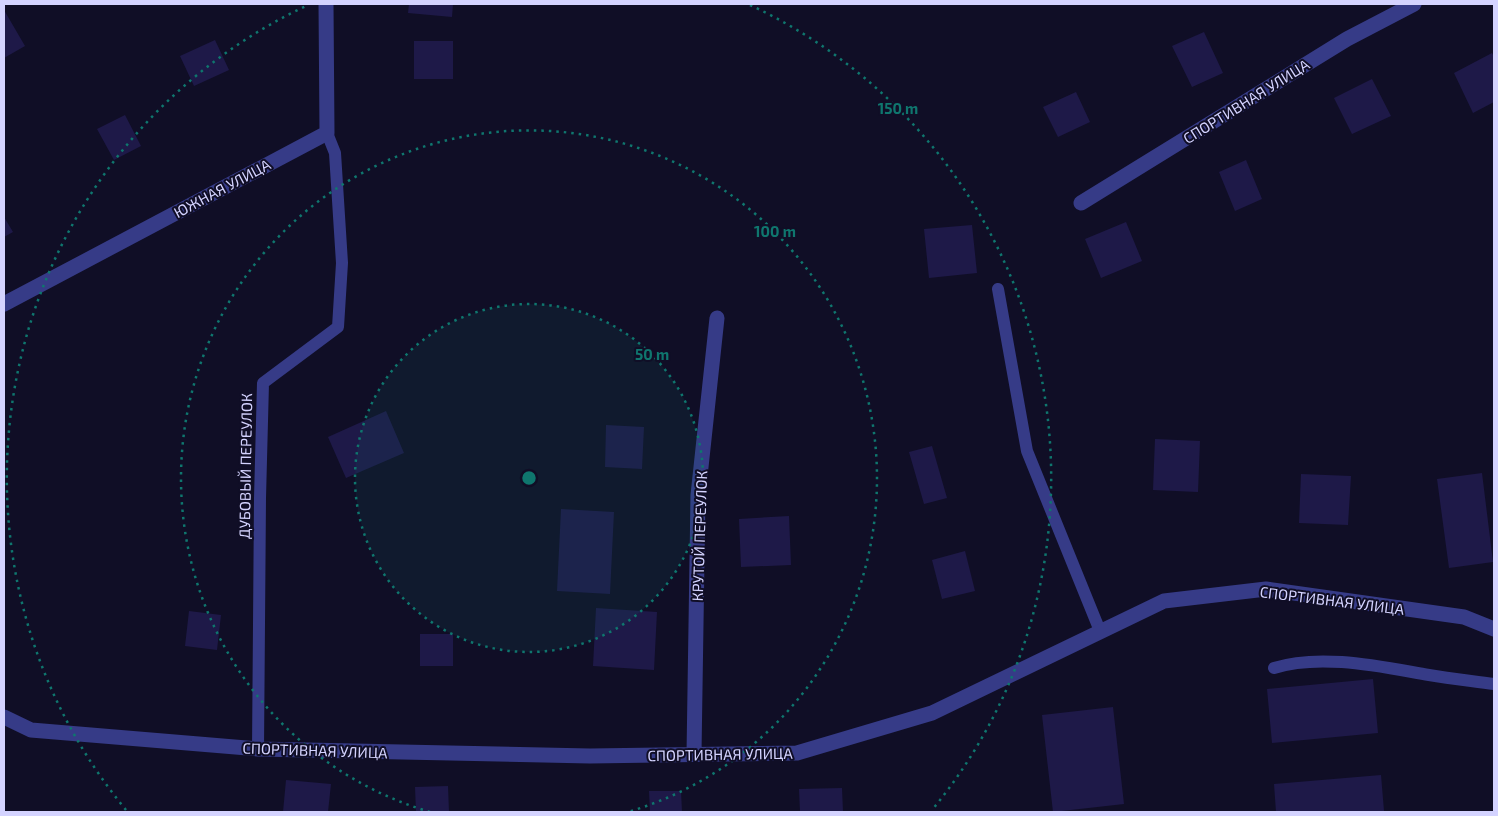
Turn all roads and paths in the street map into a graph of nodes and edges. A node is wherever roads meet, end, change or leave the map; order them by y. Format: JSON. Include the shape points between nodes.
{"nodes":[{"id":1,"x":326,"y":4,"type":"edge"},
{"id":2,"x":1414,"y":4,"type":"edge"},
{"id":3,"x":327,"y":133,"type":"junction"},
{"id":4,"x":1080,"y":203,"type":"dead end"},
{"id":5,"x":998,"y":289,"type":"dead end"},
{"id":6,"x":4,"y":304,"type":"edge"},
{"id":7,"x":717,"y":318,"type":"dead end"},
{"id":8,"x":1494,"y":629,"type":"edge"},
{"id":9,"x":1100,"y":631,"type":"junction"},
{"id":10,"x":1274,"y":668,"type":"dead end"},
{"id":11,"x":1494,"y":684,"type":"edge"},
{"id":12,"x":4,"y":716,"type":"edge"},
{"id":13,"x":258,"y":749,"type":"junction"},
{"id":14,"x":694,"y":754,"type":"junction"}],
"edges":[{"from":1,"to":3,"type":"street"},
{"from":2,"to":4,"type":"street","name":"СПОРТИВНАЯ УЛИЦА","via":[[1347,39]]},
{"from":3,"to":6,"type":"street","name":"ЮЖНАЯ УЛИЦА"},
{"from":3,"to":13,"type":"lane","name":"ДУБОВЫЙ ПЕРЕУЛОК","via":[[335,153],[342,263],[338,327],[264,383]]},
{"from":5,"to":9,"type":"lane","via":[[1028,451]]},
{"from":7,"to":14,"type":"street","name":"КРУТОЙ ПЕРЕУЛОК","via":[[698,495]]},
{"from":8,"to":9,"type":"street","name":"СПОРТИВНАЯ УЛИЦА","via":[[1464,617],[1266,589],[1164,601]]},
{"from":9,"to":14,"type":"street","name":"СПОРТИВНАЯ УЛИЦА","via":[[932,713],[797,753]]},
{"from":10,"to":11,"type":"lane","via":[[1290,663],[1341,662]]},
{"from":12,"to":13,"type":"street","name":"СПОРТИВНАЯ УЛИЦА","via":[[31,730]]},
{"from":13,"to":14,"type":"street","name":"СПОРТИВНАЯ УЛИЦА","via":[[590,756]]}]}
